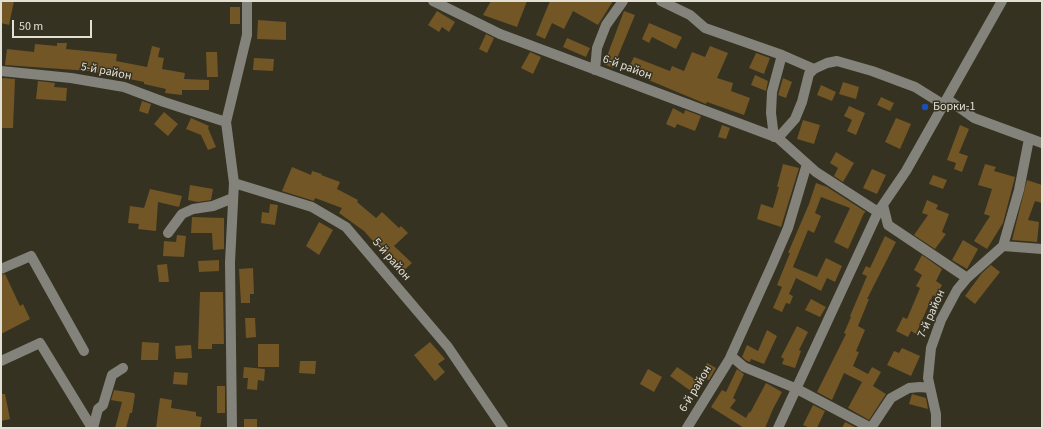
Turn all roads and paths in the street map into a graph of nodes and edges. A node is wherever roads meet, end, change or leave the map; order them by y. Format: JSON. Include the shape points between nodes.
{"nodes":[{"id":1,"x":247,"y":1,"type":"edge"},
{"id":2,"x":432,"y":1,"type":"edge"},
{"id":3,"x":623,"y":1,"type":"edge"},
{"id":4,"x":661,"y":1,"type":"edge"},
{"id":5,"x":1002,"y":1,"type":"edge"},
{"id":6,"x":782,"y":55,"type":"junction"},
{"id":7,"x":814,"y":69,"type":"junction"},
{"id":8,"x":595,"y":70,"type":"junction"},
{"id":9,"x":1,"y":71,"type":"edge"},
{"id":10,"x":945,"y":102,"type":"junction"},
{"id":11,"x":226,"y":122,"type":"junction"},
{"id":12,"x":776,"y":137,"type":"junction"},
{"id":13,"x":1029,"y":139,"type":"junction"},
{"id":14,"x":1042,"y":143,"type":"edge"},
{"id":15,"x":807,"y":164,"type":"junction"},
{"id":16,"x":234,"y":183,"type":"junction"},
{"id":17,"x":233,"y":198,"type":"junction"},
{"id":18,"x":880,"y":209,"type":"junction"},
{"id":19,"x":168,"y":233,"type":"dead end"},
{"id":20,"x":1004,"y":246,"type":"junction"},
{"id":21,"x":1042,"y":249,"type":"edge"},
{"id":22,"x":1,"y":269,"type":"edge"},
{"id":23,"x":967,"y":278,"type":"junction"},
{"id":24,"x":84,"y":351,"type":"dead end"},
{"id":25,"x":730,"y":356,"type":"junction"},
{"id":26,"x":1,"y":361,"type":"edge"},
{"id":27,"x":123,"y":368,"type":"dead end"},
{"id":28,"x":795,"y":388,"type":"junction"},
{"id":29,"x":930,"y":388,"type":"junction"},
{"id":30,"x":92,"y":428,"type":"edge"},
{"id":31,"x":232,"y":428,"type":"edge"},
{"id":32,"x":503,"y":428,"type":"edge"},
{"id":33,"x":688,"y":428,"type":"edge"},
{"id":34,"x":778,"y":428,"type":"edge"},
{"id":35,"x":871,"y":428,"type":"edge"},
{"id":36,"x":936,"y":428,"type":"edge"}],
"edges":[{"from":1,"to":11,"type":"street","via":[[247,35]]},
{"from":2,"to":8,"type":"street","name":"6-й район","via":[[500,34]]},
{"from":3,"to":8,"type":"street","via":[[606,26],[597,48]]},
{"from":4,"to":6,"type":"street","via":[[690,15],[705,28]]},
{"from":5,"to":10,"type":"street"},
{"from":6,"to":7,"type":"street"},
{"from":6,"to":12,"type":"street","via":[[772,92],[771,113]]},
{"from":7,"to":10,"type":"street","via":[[837,61],[872,70]]},
{"from":7,"to":12,"type":"street","via":[[809,74],[795,119]]},
{"from":8,"to":12,"type":"street","name":"6-й район"},
{"from":9,"to":11,"type":"street","name":"5-й район","via":[[124,86]]},
{"from":10,"to":13,"type":"street","via":[[974,118]]},
{"from":10,"to":18,"type":"street"},
{"from":11,"to":16,"type":"street"},
{"from":12,"to":15,"type":"street","name":"6-й район"},
{"from":13,"to":14,"type":"street"},
{"from":13,"to":20,"type":"street"},
{"from":15,"to":18,"type":"street","name":"6-й район"},
{"from":15,"to":25,"type":"street","name":"6-й район","via":[[788,228]]},
{"from":16,"to":17,"type":"street"},
{"from":16,"to":32,"type":"street","name":"5-й район","via":[[312,207],[346,227],[448,347]]},
{"from":17,"to":19,"type":"street","via":[[182,214]]},
{"from":17,"to":31,"type":"street","via":[[230,262]]},
{"from":18,"to":23,"type":"street","via":[[888,225]]},
{"from":18,"to":28,"type":"street"},
{"from":20,"to":21,"type":"street"},
{"from":20,"to":23,"type":"street","name":"7-й район"},
{"from":22,"to":24,"type":"street","via":[[31,256]]},
{"from":23,"to":29,"type":"street","name":"7-й район","via":[[957,290],[941,320],[931,348],[928,378]]},
{"from":25,"to":28,"type":"street","via":[[744,367]]},
{"from":25,"to":33,"type":"street","name":"6-й район"},
{"from":26,"to":30,"type":"street","via":[[40,343]]},
{"from":27,"to":30,"type":"street","via":[[112,375],[103,405],[98,409]]},
{"from":28,"to":34,"type":"street"},
{"from":28,"to":35,"type":"street"},
{"from":29,"to":35,"type":"street","via":[[909,388],[891,398]]},
{"from":29,"to":36,"type":"street","name":"7-й район","via":[[936,414]]}]}
